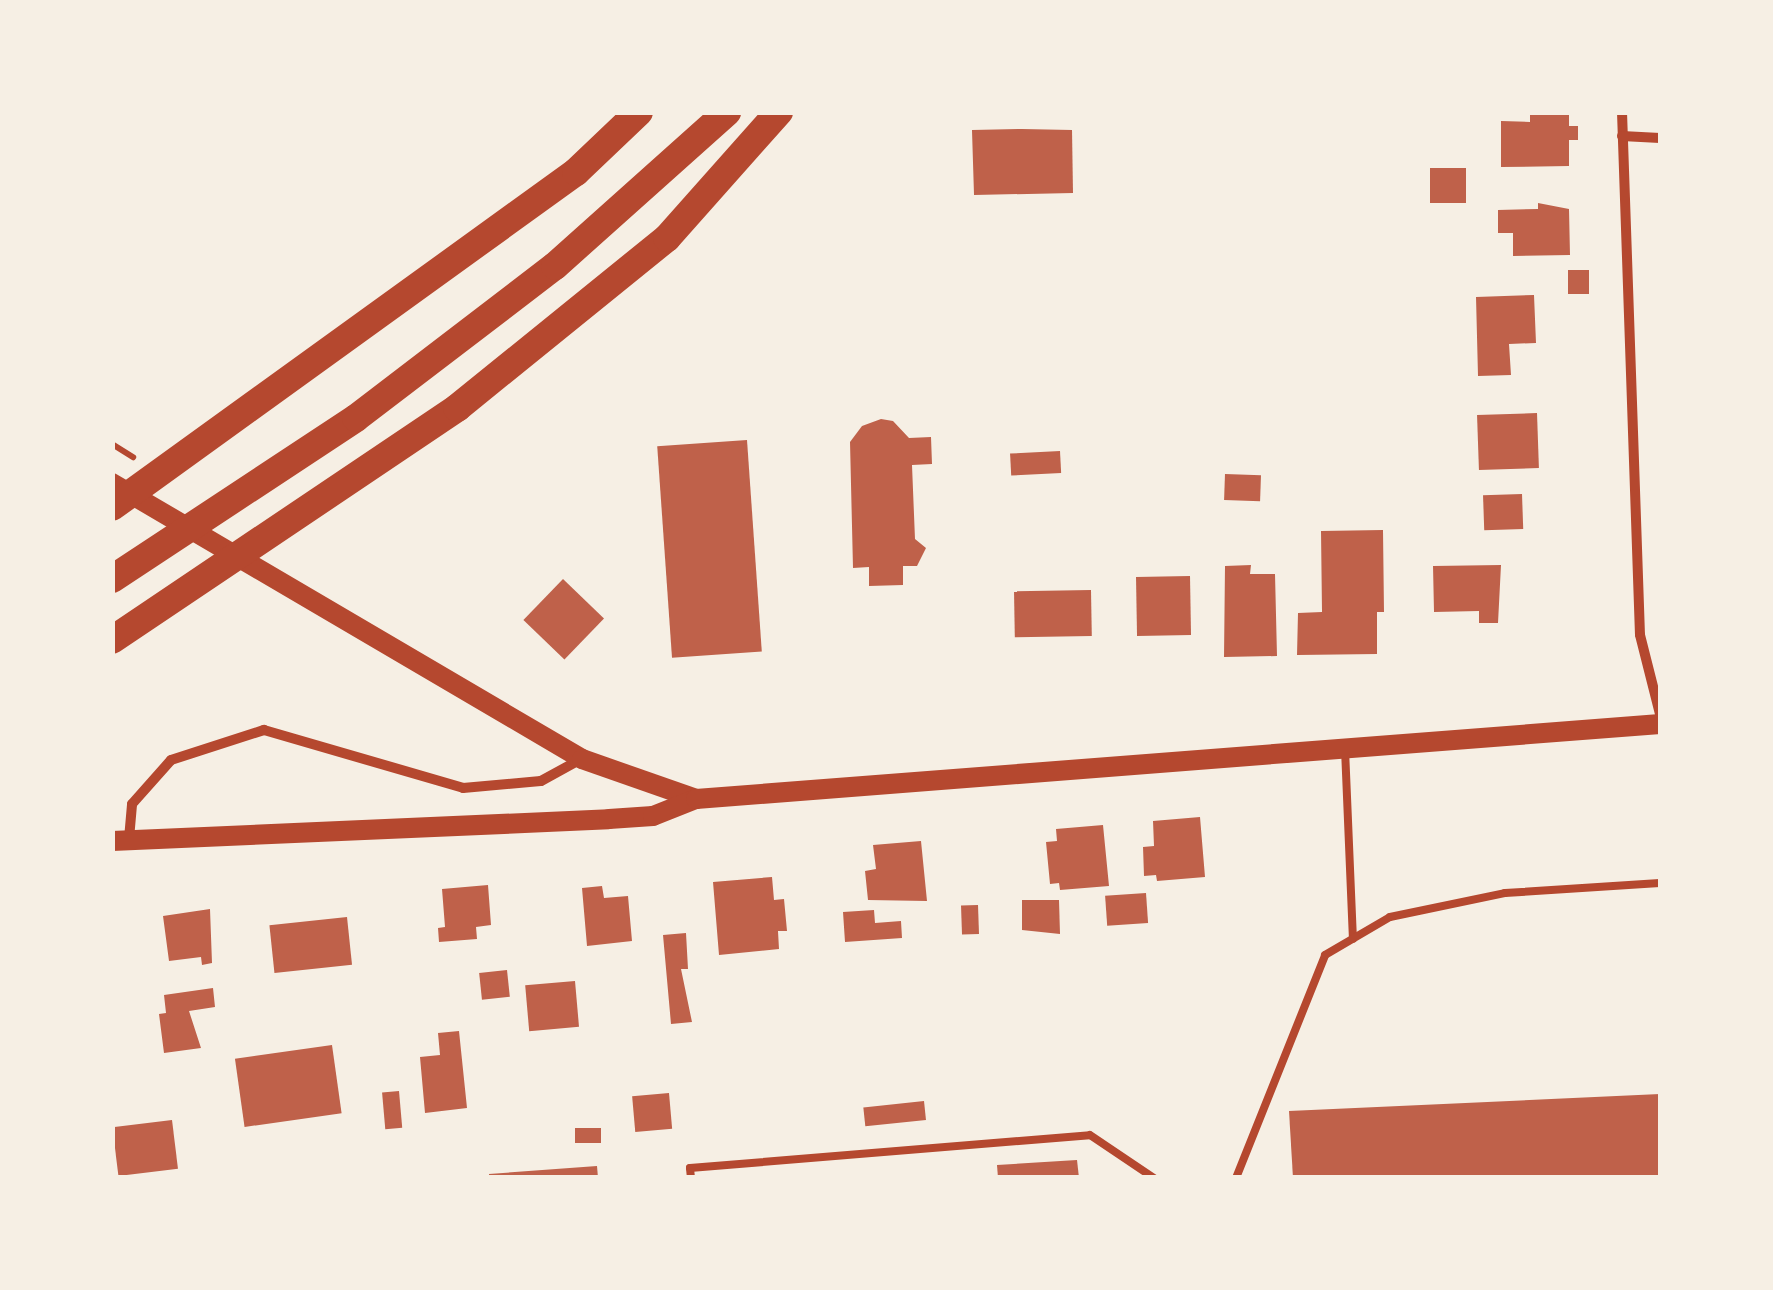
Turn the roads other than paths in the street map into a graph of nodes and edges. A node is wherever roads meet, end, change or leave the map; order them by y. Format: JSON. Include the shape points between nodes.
{"nodes":[{"id":1,"x":639,"y":112,"type":"edge"},
{"id":2,"x":727,"y":112,"type":"edge"},
{"id":3,"x":779,"y":112,"type":"edge"},
{"id":4,"x":1622,"y":112,"type":"edge"},
{"id":5,"x":1622,"y":136,"type":"junction"},
{"id":6,"x":1660,"y":138,"type":"edge"},
{"id":7,"x":158,"y":476,"type":"junction"},
{"id":8,"x":112,"y":483,"type":"edge"},
{"id":9,"x":112,"y":492,"type":"edge"},
{"id":10,"x":112,"y":508,"type":"edge"},
{"id":11,"x":112,"y":579,"type":"edge"},
{"id":12,"x":112,"y":640,"type":"edge"},
{"id":13,"x":1660,"y":714,"type":"edge"},
{"id":14,"x":1660,"y":724,"type":"edge"},
{"id":15,"x":1346,"y":747,"type":"junction"},
{"id":16,"x":582,"y":759,"type":"junction"},
{"id":17,"x":696,"y":799,"type":"junction"},
{"id":18,"x":121,"y":841,"type":"edge"},
{"id":19,"x":1660,"y":884,"type":"edge"},
{"id":20,"x":1353,"y":939,"type":"junction"},
{"id":21,"x":690,"y":1178,"type":"edge"},
{"id":22,"x":1154,"y":1178,"type":"edge"},
{"id":23,"x":1236,"y":1178,"type":"edge"}],
"edges":[{"from":1,"to":7,"type":"highway","via":[[576,172]]},
{"from":2,"to":11,"type":"highway","via":[[555,266],[356,418]]},
{"from":3,"to":12,"type":"highway","via":[[667,238],[458,408]]},
{"from":4,"to":5,"type":"street"},
{"from":5,"to":6,"type":"street"},
{"from":5,"to":13,"type":"street","via":[[1640,635]]},
{"from":7,"to":9,"type":"highway"},
{"from":7,"to":10,"type":"highway"},
{"from":8,"to":16,"type":"main road"},
{"from":14,"to":15,"type":"main road"},
{"from":15,"to":17,"type":"main road"},
{"from":15,"to":20,"type":"lane"},
{"from":16,"to":17,"type":"main road"},
{"from":16,"to":18,"type":"street","via":[[540,781],[462,788],[264,730],[172,760],[132,804]]},
{"from":17,"to":18,"type":"main road","via":[[653,816],[552,824]]},
{"from":19,"to":20,"type":"lane","via":[[1506,893],[1390,918]]},
{"from":20,"to":23,"type":"lane","via":[[1325,955],[1298,1010],[1270,1104]]},
{"from":21,"to":22,"type":"lane","via":[[690,1168],[1090,1134]]}]}
